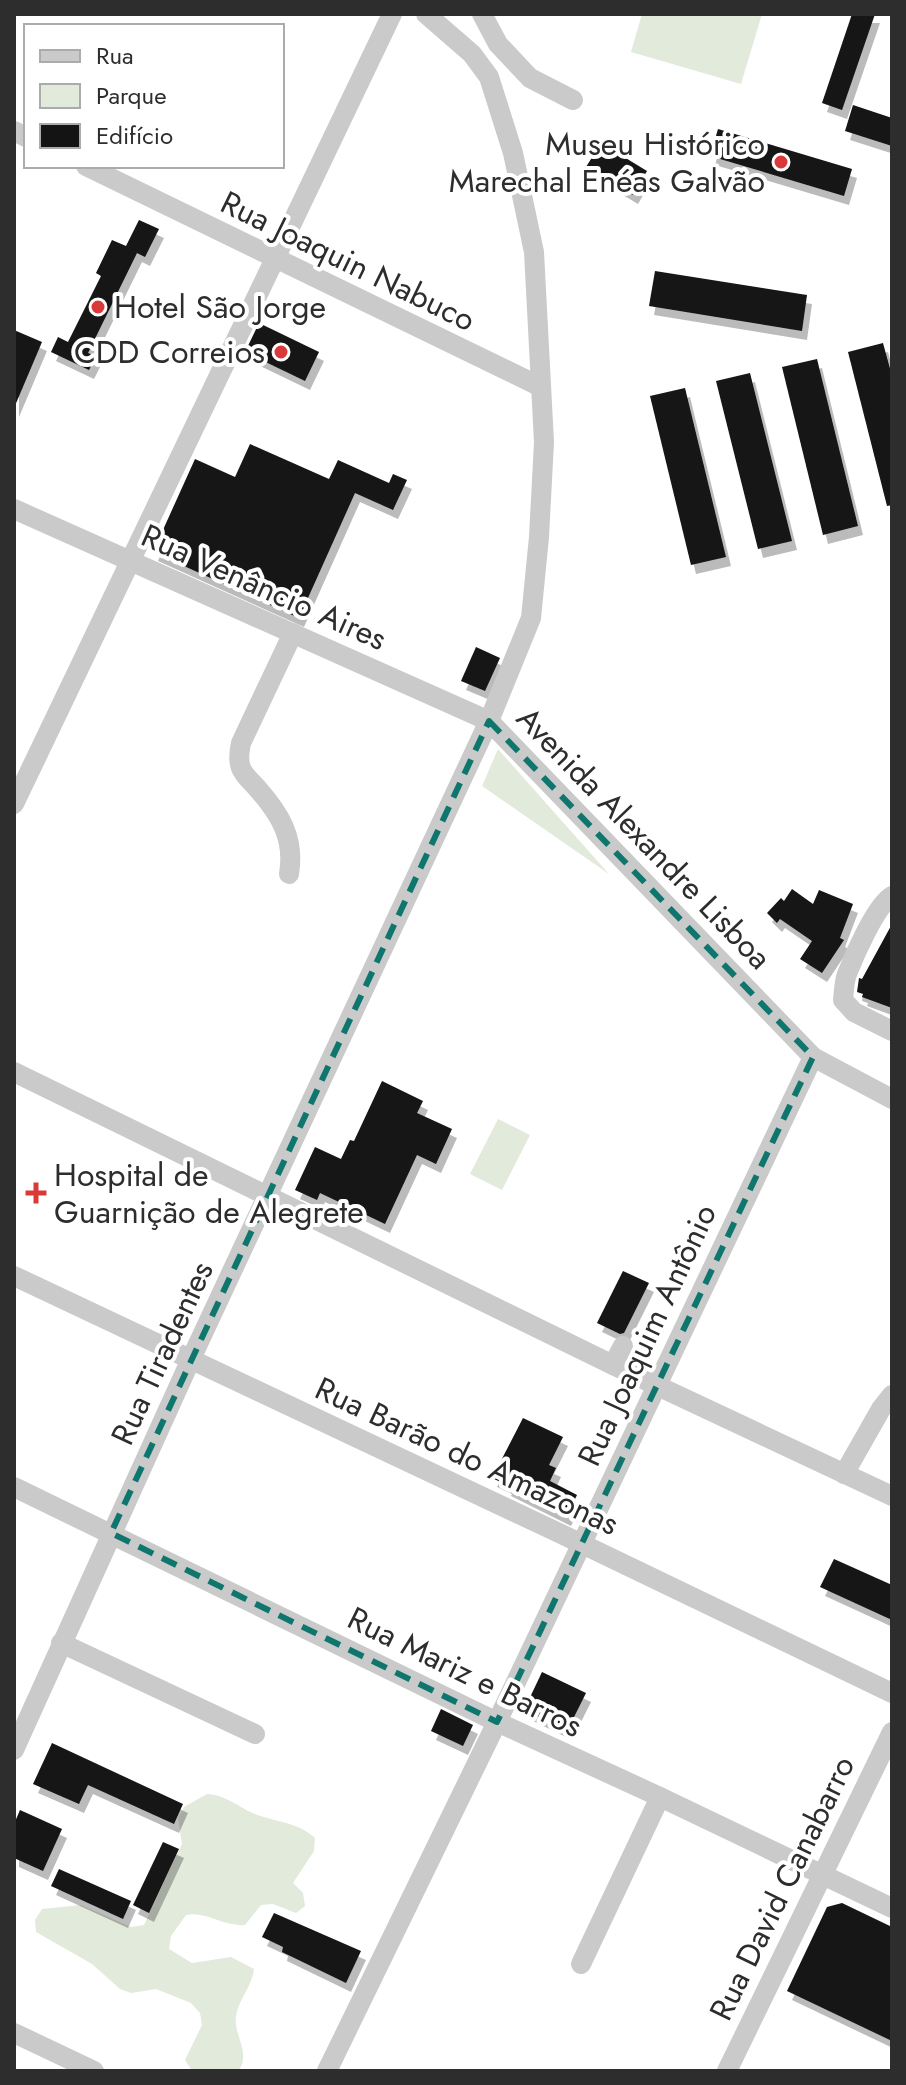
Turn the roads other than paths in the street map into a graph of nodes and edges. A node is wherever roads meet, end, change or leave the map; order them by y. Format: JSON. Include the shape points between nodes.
{"nodes":[{"id":1,"x":392,"y":14,"type":"edge"},
{"id":2,"x":426,"y":14,"type":"edge"},
{"id":3,"x":482,"y":14,"type":"edge"},
{"id":4,"x":573,"y":100,"type":"dead end"},
{"id":5,"x":90,"y":168,"type":"edge"},
{"id":6,"x":275,"y":259,"type":"junction"},
{"id":7,"x":541,"y":387,"type":"junction"},
{"id":8,"x":14,"y":509,"type":"edge"},
{"id":9,"x":130,"y":560,"type":"junction"},
{"id":10,"x":293,"y":633,"type":"junction"},
{"id":11,"x":489,"y":721,"type":"junction"},
{"id":12,"x":14,"y":804,"type":"edge"},
{"id":13,"x":289,"y":874,"type":"dead end"},
{"id":14,"x":892,"y":896,"type":"edge"},
{"id":15,"x":892,"y":1031,"type":"edge"},
{"id":16,"x":813,"y":1057,"type":"junction"},
{"id":17,"x":14,"y":1072,"type":"edge"},
{"id":18,"x":892,"y":1099,"type":"edge"},
{"id":19,"x":269,"y":1197,"type":"junction"},
{"id":20,"x":14,"y":1276,"type":"edge"},
{"id":21,"x":623,"y":1346,"type":"dead end"},
{"id":22,"x":191,"y":1359,"type":"junction"},
{"id":23,"x":613,"y":1365,"type":"junction"},
{"id":24,"x":656,"y":1386,"type":"junction"},
{"id":25,"x":892,"y":1395,"type":"edge"},
{"id":26,"x":844,"y":1474,"type":"junction"},
{"id":27,"x":14,"y":1487,"type":"edge"},
{"id":28,"x":892,"y":1496,"type":"edge"},
{"id":29,"x":111,"y":1533,"type":"junction"},
{"id":30,"x":582,"y":1544,"type":"junction"},
{"id":31,"x":61,"y":1643,"type":"junction"},
{"id":32,"x":892,"y":1693,"type":"edge"},
{"id":33,"x":497,"y":1722,"type":"junction"},
{"id":34,"x":892,"y":1732,"type":"edge"},
{"id":35,"x":255,"y":1734,"type":"dead end"},
{"id":36,"x":14,"y":1750,"type":"edge"},
{"id":37,"x":660,"y":1797,"type":"junction"},
{"id":38,"x":822,"y":1874,"type":"junction"},
{"id":39,"x":892,"y":1908,"type":"edge"},
{"id":40,"x":581,"y":1964,"type":"dead end"},
{"id":41,"x":14,"y":2033,"type":"edge"},
{"id":42,"x":94,"y":2071,"type":"edge"},
{"id":43,"x":327,"y":2071,"type":"edge"},
{"id":44,"x":727,"y":2071,"type":"edge"}],
"edges":[{"from":1,"to":6,"type":"street"},
{"from":2,"to":7,"type":"street","name":"Avenida Alexandre Lisboa","via":[[472,54],[489,77],[498,104],[534,252]]},
{"from":3,"to":4,"type":"street","via":[[498,44],[530,78]]},
{"from":5,"to":6,"type":"street","name":"Rua Joaquin Nabuco"},
{"from":6,"to":7,"type":"street","name":"Rua Joaquin Nabuco"},
{"from":6,"to":9,"type":"street"},
{"from":7,"to":11,"type":"street","name":"Avenida Alexandre Lisboa","via":[[544,442],[531,618]]},
{"from":8,"to":9,"type":"street","name":"Rua Venâncio Aires"},
{"from":9,"to":10,"type":"street","name":"Rua Venâncio Aires"},
{"from":9,"to":12,"type":"street"},
{"from":10,"to":11,"type":"street","name":"Rua Venâncio Aires"},
{"from":10,"to":13,"type":"street","via":[[239,757],[242,771],[286,827],[292,857]]},
{"from":11,"to":16,"type":"street","name":"Avenida Alexandre Lisboa"},
{"from":11,"to":19,"type":"street","name":"Rua Tiradentes"},
{"from":14,"to":15,"type":"street","via":[[875,915],[845,977],[843,1000],[854,1012]]},
{"from":16,"to":18,"type":"street","name":"Avenida Alexandre Lisboa"},
{"from":16,"to":24,"type":"street","name":"Rua Joaquim Antônio"},
{"from":17,"to":19,"type":"street"},
{"from":19,"to":22,"type":"street","name":"Rua Tiradentes"},
{"from":19,"to":23,"type":"street"},
{"from":20,"to":22,"type":"street","name":"Rua Barão do Amazonas"},
{"from":21,"to":23,"type":"street"},
{"from":22,"to":29,"type":"street","name":"Rua Tiradentes"},
{"from":22,"to":30,"type":"street","name":"Rua Barão do Amazonas"},
{"from":23,"to":24,"type":"street"},
{"from":24,"to":26,"type":"street"},
{"from":24,"to":30,"type":"street","name":"Rua Joaquim Antônio"},
{"from":25,"to":26,"type":"street"},
{"from":26,"to":28,"type":"street"},
{"from":27,"to":29,"type":"street","name":"Rua Mariz e Barros"},
{"from":29,"to":31,"type":"street","name":"Rua Tiradentes"},
{"from":29,"to":33,"type":"street","name":"Rua Mariz e Barros"},
{"from":30,"to":32,"type":"street","name":"Rua Barão do Amazonas"},
{"from":30,"to":33,"type":"street","name":"Rua Joaquim Antônio"},
{"from":31,"to":35,"type":"street"},
{"from":31,"to":36,"type":"street","name":"Rua Tiradentes"},
{"from":33,"to":37,"type":"street","name":"Rua Mariz e Barros"},
{"from":33,"to":43,"type":"street","name":"Rua Joaquim Antônio"},
{"from":34,"to":38,"type":"street","name":"Rua David Canabarro"},
{"from":37,"to":38,"type":"street","name":"Rua Mariz e Barros"},
{"from":37,"to":40,"type":"street"},
{"from":38,"to":39,"type":"street","name":"Rua Mariz e Barros"},
{"from":38,"to":44,"type":"street","name":"Rua David Canabarro"},
{"from":41,"to":42,"type":"street"}]}
